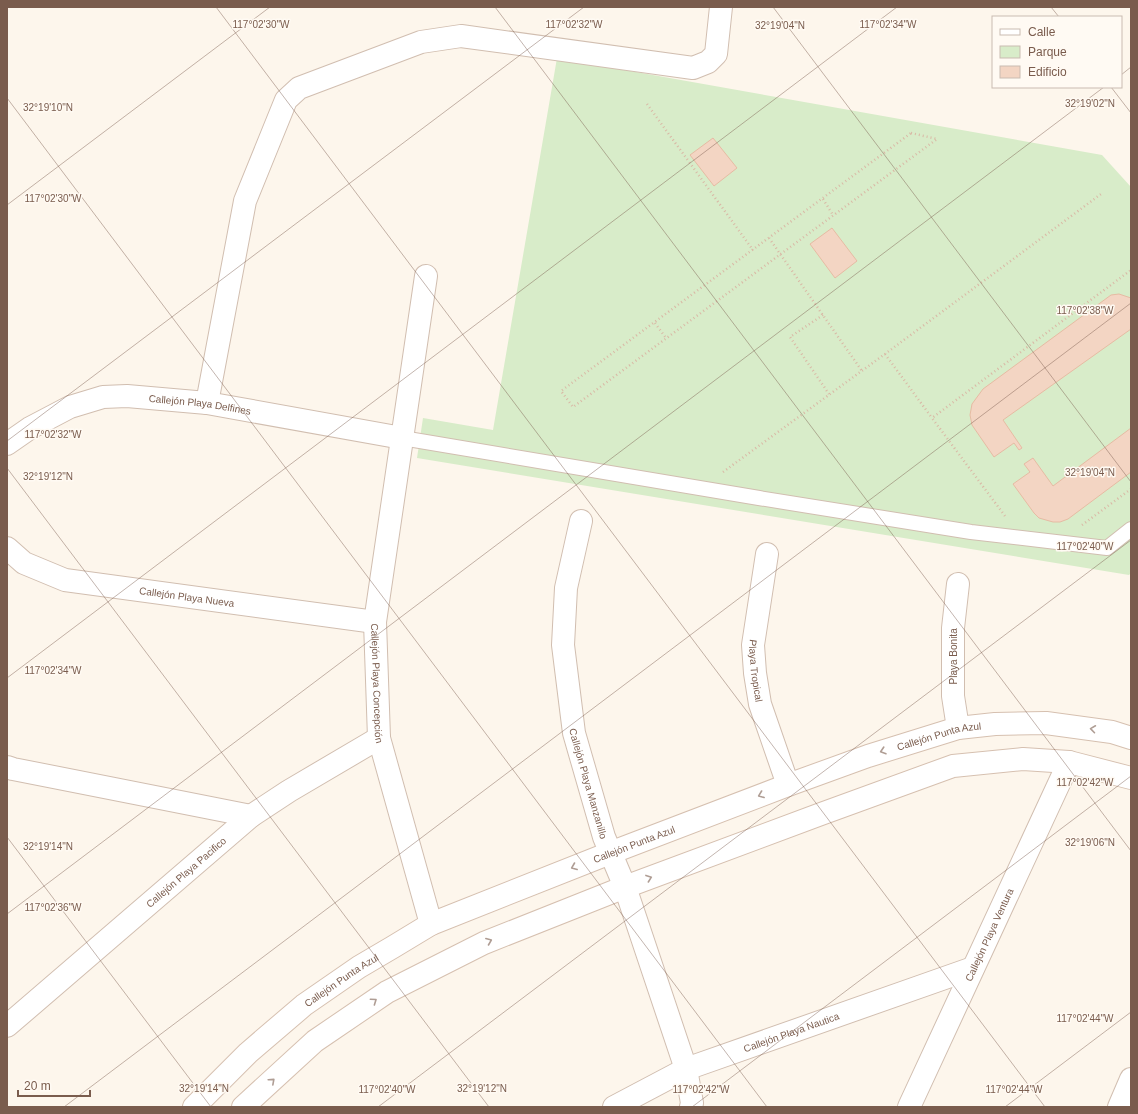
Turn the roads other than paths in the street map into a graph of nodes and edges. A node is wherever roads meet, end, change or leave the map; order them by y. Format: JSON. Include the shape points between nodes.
{"nodes":[{"id":1,"x":721,"y":7,"type":"edge"},
{"id":2,"x":426,"y":276,"type":"dead end"},
{"id":3,"x":207,"y":403,"type":"junction"},
{"id":4,"x":402,"y":438,"type":"junction"},
{"id":5,"x":7,"y":444,"type":"edge"},
{"id":6,"x":581,"y":520,"type":"dead end"},
{"id":7,"x":1131,"y":529,"type":"edge"},
{"id":8,"x":7,"y":548,"type":"edge"},
{"id":9,"x":767,"y":554,"type":"dead end"},
{"id":10,"x":958,"y":584,"type":"dead end"},
{"id":11,"x":375,"y":622,"type":"junction"},
{"id":12,"x":958,"y":728,"type":"junction"},
{"id":13,"x":379,"y":738,"type":"junction"},
{"id":14,"x":1131,"y":738,"type":"edge"},
{"id":15,"x":1069,"y":762,"type":"junction"},
{"id":16,"x":9,"y":770,"type":"edge"},
{"id":17,"x":1131,"y":778,"type":"edge"},
{"id":18,"x":788,"y":785,"type":"junction"},
{"id":19,"x":251,"y":816,"type":"junction"},
{"id":20,"x":610,"y":853,"type":"junction"},
{"id":21,"x":625,"y":887,"type":"junction"},
{"id":22,"x":431,"y":924,"type":"junction"},
{"id":23,"x":973,"y":968,"type":"junction"},
{"id":24,"x":7,"y":1026,"type":"edge"},
{"id":25,"x":686,"y":1069,"type":"junction"},
{"id":26,"x":1131,"y":1079,"type":"edge"},
{"id":27,"x":194,"y":1107,"type":"edge"},
{"id":28,"x":243,"y":1107,"type":"edge"},
{"id":29,"x":614,"y":1107,"type":"edge"},
{"id":30,"x":691,"y":1107,"type":"edge"},
{"id":31,"x":908,"y":1107,"type":"edge"},
{"id":32,"x":1119,"y":1107,"type":"edge"}],
"edges":[{"from":1,"to":3,"type":"street","via":[[716,54],[708,62],[694,68],[461,36],[421,42],[299,88],[286,100],[245,201]]},
{"from":2,"to":4,"type":"street","name":"Callejón Playa Concepción"},
{"from":3,"to":4,"type":"street","name":"Callejón Playa Delfines"},
{"from":3,"to":5,"type":"street","name":"Callejón Playa Delfines","via":[[127,396],[103,397],[70,407],[30,428]]},
{"from":4,"to":7,"type":"lane","via":[[971,532],[1107,548]]},
{"from":4,"to":11,"type":"street","name":"Callejón Playa Concepción"},
{"from":6,"to":20,"type":"street","name":"Callejón Playa Manzanillo","via":[[566,588],[563,645],[574,733]]},
{"from":8,"to":11,"type":"street","name":"Callejón Playa Nueva","via":[[24,563],[65,580]]},
{"from":9,"to":18,"type":"street","name":"Playa Tropical","via":[[753,646],[755,673],[760,704]]},
{"from":10,"to":12,"type":"street","name":"Playa Bonita","via":[[953,628],[953,696]]},
{"from":11,"to":13,"type":"street","name":"Callejón Playa Concepción"},
{"from":14,"to":12,"type":"street","name":"Callejón Punta Azul","one_way":true,"via":[[1112,732],[1046,723]]},
{"from":12,"to":18,"type":"street","name":"Callejón Punta Azul","one_way":true,"via":[[868,756]]},
{"from":13,"to":19,"type":"street","name":"Callejón Playa Pacifico"},
{"from":13,"to":22,"type":"street","name":"Callejón Playa Concepción"},
{"from":15,"to":17,"type":"street"},
{"from":21,"to":15,"type":"street","one_way":true,"via":[[953,766],[1023,759]]},
{"from":15,"to":23,"type":"street","name":"Callejón Playa Ventura"},
{"from":16,"to":19,"type":"street"},
{"from":18,"to":20,"type":"street","name":"Callejón Punta Azul","one_way":true},
{"from":19,"to":24,"type":"street","name":"Callejón Playa Pacifico"},
{"from":20,"to":21,"type":"street","name":"Callejón Playa Manzanillo"},
{"from":20,"to":22,"type":"street","name":"Callejón Punta Azul","one_way":true},
{"from":21,"to":25,"type":"street","name":"Callejón Playa Manzanillo"},
{"from":28,"to":21,"type":"street","one_way":true,"via":[[315,1041],[387,992],[484,943]]},
{"from":22,"to":27,"type":"street","name":"Callejón Punta Azul","via":[[359,967],[304,1005],[248,1053]]},
{"from":23,"to":25,"type":"street","name":"Callejón Playa Nautica"},
{"from":23,"to":31,"type":"street","name":"Callejón Playa Ventura"},
{"from":25,"to":29,"type":"street","name":"Callejón Playa Nautica"},
{"from":25,"to":30,"type":"street","name":"Callejón Playa Manzanillo"},
{"from":26,"to":32,"type":"street"}]}
